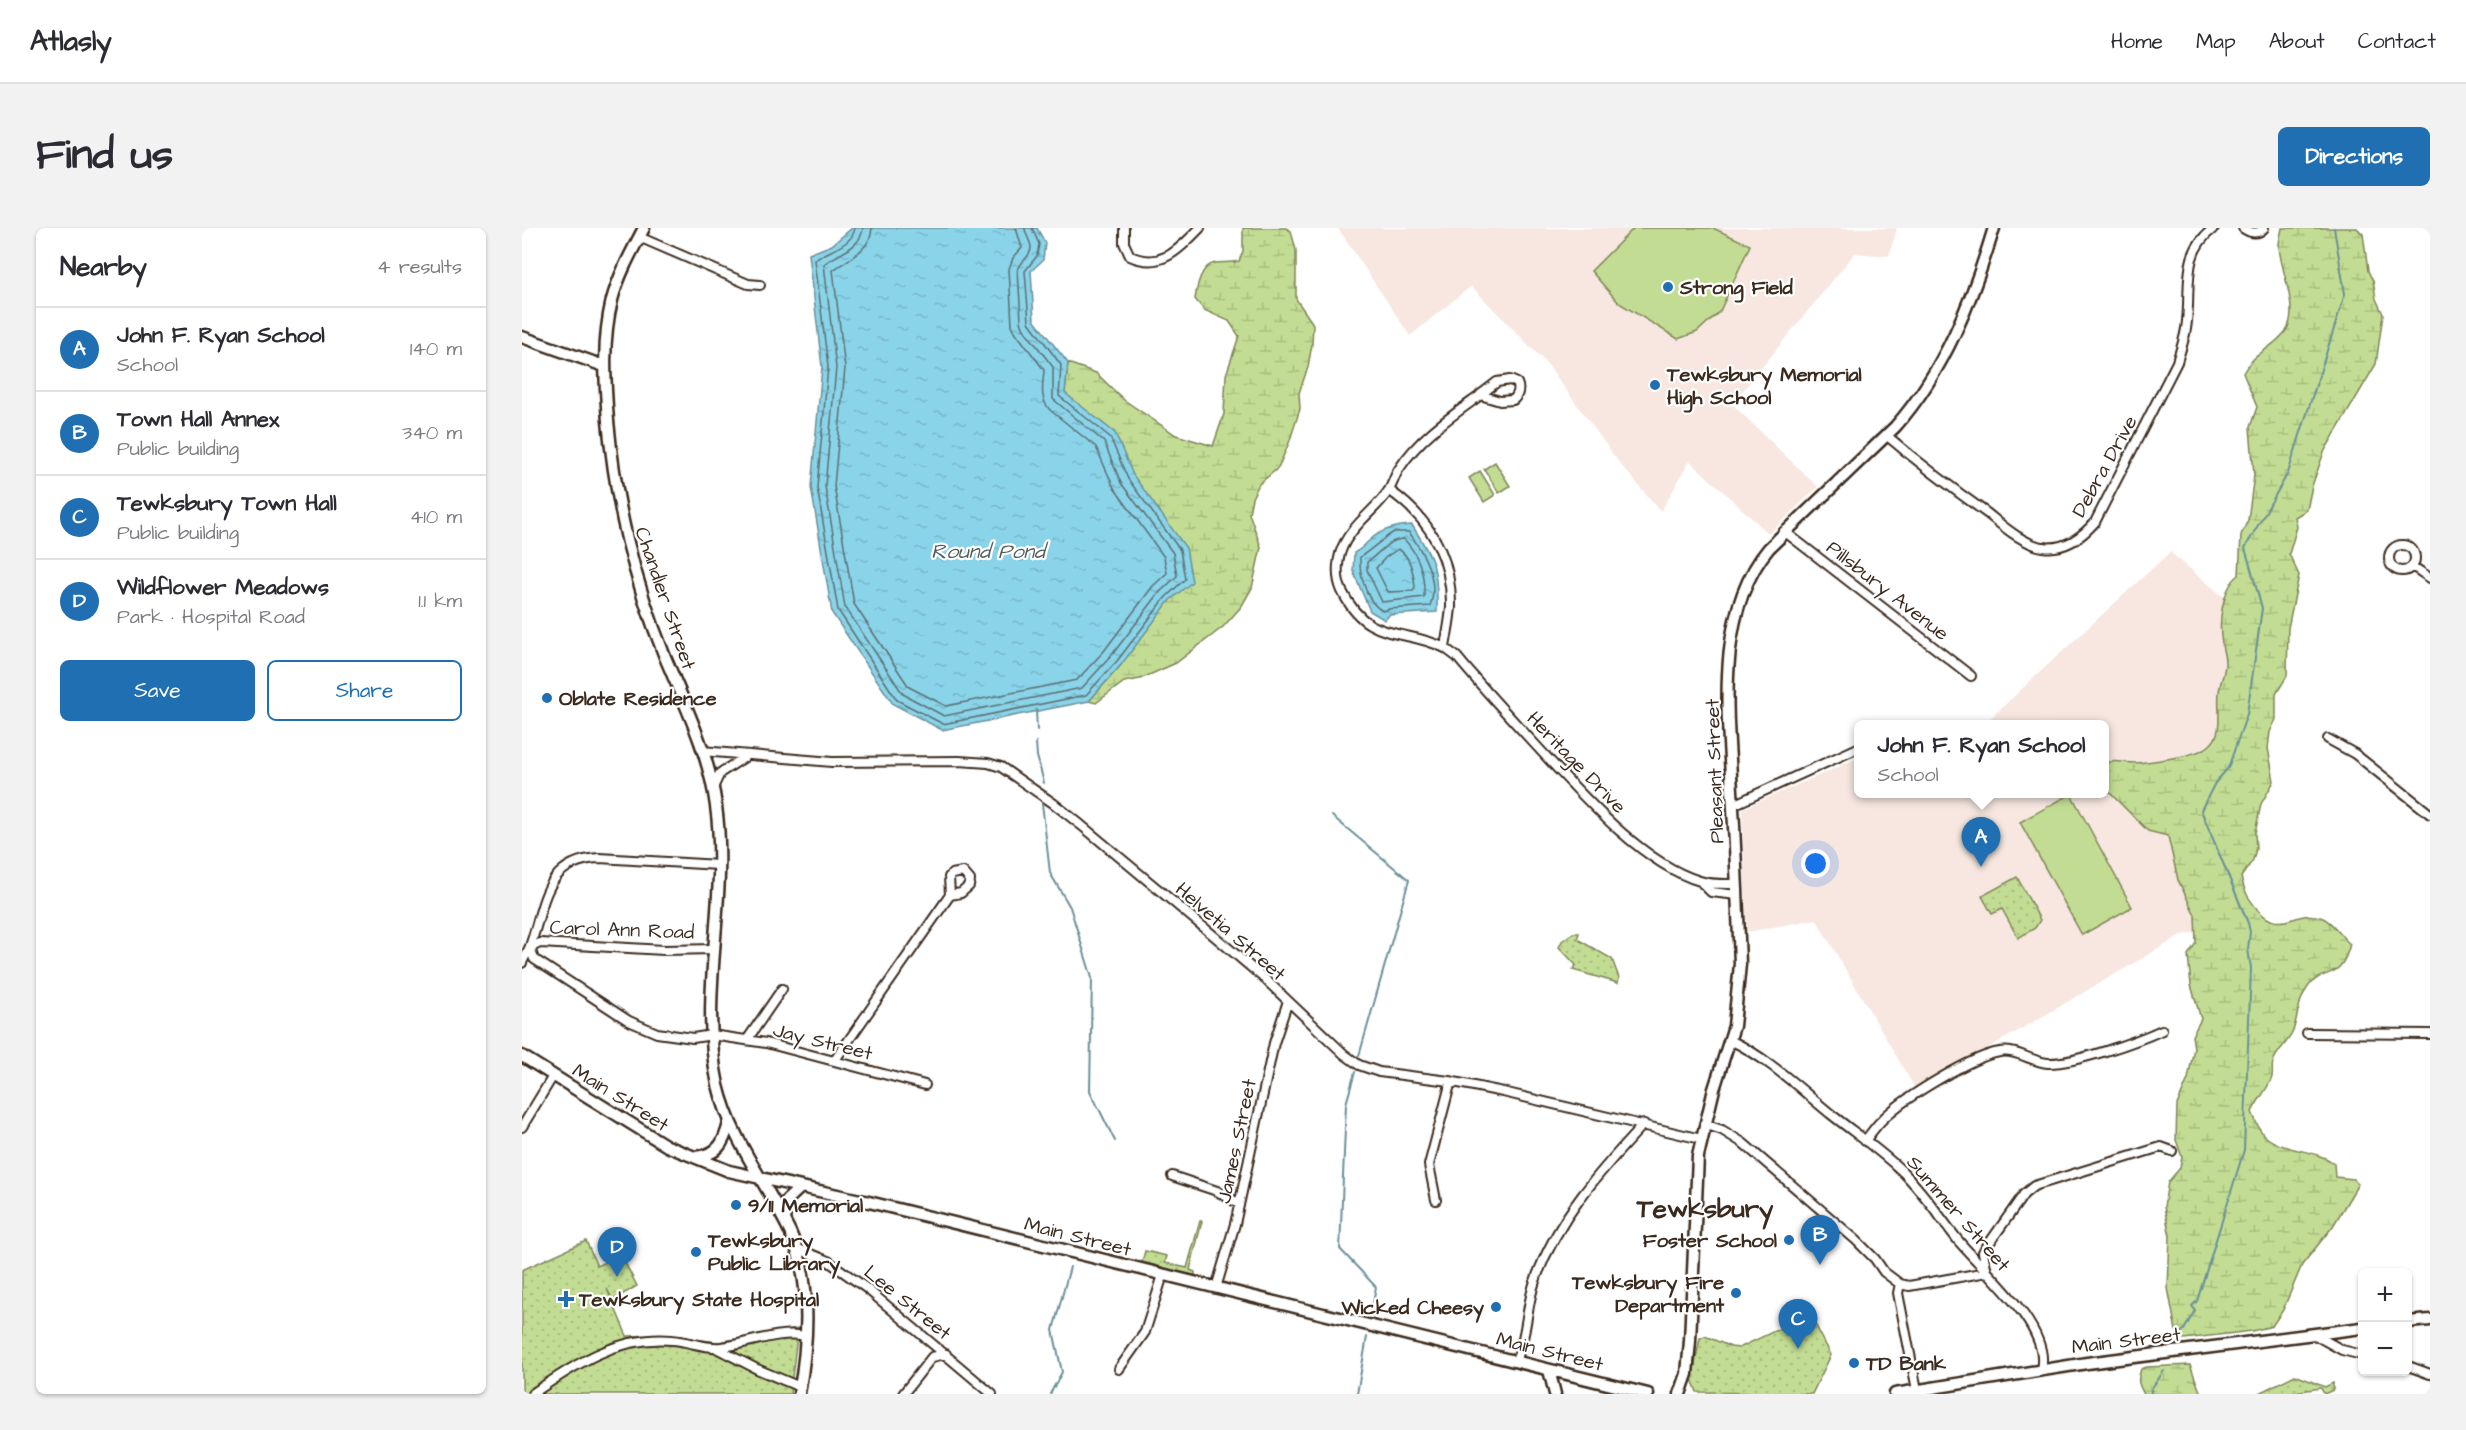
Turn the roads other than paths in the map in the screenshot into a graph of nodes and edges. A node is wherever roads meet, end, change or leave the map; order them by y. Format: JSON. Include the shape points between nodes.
{"nodes":[{"id":1,"x":1124,"y":228,"type":"edge"},
{"id":2,"x":1200,"y":228,"type":"edge"},
{"id":3,"x":1994,"y":228,"type":"edge"},
{"id":4,"x":2214,"y":228,"type":"edge"},
{"id":5,"x":2243,"y":228,"type":"edge"},
{"id":6,"x":2264,"y":228,"type":"edge"},
{"id":7,"x":642,"y":233,"type":"edge"},
{"id":8,"x":760,"y":285,"type":"dead end"},
{"id":9,"x":522,"y":337,"type":"edge"},
{"id":10,"x":604,"y":366,"type":"junction"},
{"id":11,"x":1517,"y":383,"type":"joint"},
{"id":12,"x":1478,"y":397,"type":"dead end"},
{"id":13,"x":1886,"y":435,"type":"junction"},
{"id":14,"x":1389,"y":490,"type":"junction"},
{"id":15,"x":1784,"y":531,"type":"junction"},
{"id":16,"x":2412,"y":566,"type":"dead end"},
{"id":17,"x":2430,"y":578,"type":"edge"},
{"id":18,"x":1445,"y":648,"type":"junction"},
{"id":19,"x":1971,"y":676,"type":"dead end"},
{"id":20,"x":2328,"y":739,"type":"dead end"},
{"id":21,"x":1854,"y":750,"type":"edge"},
{"id":22,"x":702,"y":751,"type":"junction"},
{"id":23,"x":749,"y":754,"type":"junction"},
{"id":24,"x":713,"y":788,"type":"junction"},
{"id":25,"x":1733,"y":805,"type":"junction"},
{"id":26,"x":2430,"y":814,"type":"edge"},
{"id":27,"x":719,"y":866,"type":"junction"},
{"id":28,"x":1737,"y":890,"type":"junction"},
{"id":29,"x":950,"y":895,"type":"dead end"},
{"id":30,"x":530,"y":948,"type":"junction"},
{"id":31,"x":715,"y":949,"type":"junction"},
{"id":32,"x":522,"y":963,"type":"edge"},
{"id":33,"x":782,"y":989,"type":"dead end"},
{"id":34,"x":1288,"y":1001,"type":"junction"},
{"id":35,"x":2162,"y":1030,"type":"dead end"},
{"id":36,"x":2307,"y":1033,"type":"dead end"},
{"id":37,"x":2430,"y":1034,"type":"edge"},
{"id":38,"x":712,"y":1035,"type":"junction"},
{"id":39,"x":747,"y":1040,"type":"junction"},
{"id":40,"x":1730,"y":1040,"type":"junction"},
{"id":41,"x":522,"y":1056,"type":"edge"},
{"id":42,"x":835,"y":1060,"type":"junction"},
{"id":43,"x":553,"y":1076,"type":"junction"},
{"id":44,"x":1451,"y":1081,"type":"junction"},
{"id":45,"x":925,"y":1084,"type":"dead end"},
{"id":46,"x":729,"y":1123,"type":"junction"},
{"id":47,"x":1644,"y":1124,"type":"junction"},
{"id":48,"x":1704,"y":1124,"type":"junction"},
{"id":49,"x":522,"y":1127,"type":"edge"},
{"id":50,"x":1701,"y":1139,"type":"junction"},
{"id":51,"x":1865,"y":1142,"type":"junction"},
{"id":52,"x":2172,"y":1151,"type":"dead end"},
{"id":53,"x":691,"y":1157,"type":"junction"},
{"id":54,"x":1172,"y":1176,"type":"dead end"},
{"id":55,"x":759,"y":1177,"type":"junction"},
{"id":56,"x":801,"y":1187,"type":"junction"},
{"id":57,"x":1436,"y":1200,"type":"dead end"},
{"id":58,"x":1239,"y":1204,"type":"junction"},
{"id":59,"x":784,"y":1220,"type":"junction"},
{"id":60,"x":796,"y":1248,"type":"junction"},
{"id":61,"x":1987,"y":1272,"type":"junction"},
{"id":62,"x":1163,"y":1275,"type":"junction"},
{"id":63,"x":1900,"y":1284,"type":"junction"},
{"id":64,"x":1216,"y":1288,"type":"junction"},
{"id":65,"x":2430,"y":1320,"type":"edge"},
{"id":66,"x":2412,"y":1322,"type":"edge"},
{"id":67,"x":2358,"y":1329,"type":"edge"},
{"id":68,"x":805,"y":1335,"type":"junction"},
{"id":69,"x":2315,"y":1335,"type":"junction"},
{"id":70,"x":716,"y":1348,"type":"junction"},
{"id":71,"x":946,"y":1354,"type":"junction"},
{"id":72,"x":2358,"y":1354,"type":"edge"},
{"id":73,"x":1516,"y":1361,"type":"junction"},
{"id":74,"x":2412,"y":1367,"type":"edge"},
{"id":75,"x":1119,"y":1369,"type":"dead end"},
{"id":76,"x":2041,"y":1369,"type":"junction"},
{"id":77,"x":1549,"y":1370,"type":"junction"},
{"id":78,"x":2430,"y":1374,"type":"edge"},
{"id":79,"x":800,"y":1390,"type":"edge"},
{"id":80,"x":1917,"y":1390,"type":"junction"},
{"id":81,"x":532,"y":1394,"type":"edge"},
{"id":82,"x":903,"y":1394,"type":"edge"},
{"id":83,"x":992,"y":1394,"type":"edge"},
{"id":84,"x":1555,"y":1394,"type":"edge"},
{"id":85,"x":1648,"y":1394,"type":"edge"},
{"id":86,"x":1680,"y":1394,"type":"edge"},
{"id":87,"x":1895,"y":1394,"type":"edge"}],
"edges":[{"from":1,"to":2,"type":"street","via":[[1124,243],[1130,256],[1150,262],[1167,257]]},
{"from":3,"to":13,"type":"main road","name":"Pleasant Street","via":[[1977,283],[1940,362],[1913,406]]},
{"from":4,"to":13,"type":"street","name":"Debra Drive","via":[[2198,241],[2190,262],[2186,335],[2177,362],[2095,522],[2075,540],[2044,547],[2024,539]]},
{"from":5,"to":6,"type":"street","via":[[2257,233]]},
{"from":7,"to":8,"type":"street","via":[[748,284]]},
{"from":7,"to":10,"type":"main road","name":"Chandler Street","via":[[622,270],[613,299]]},
{"from":9,"to":10,"type":"main road"},
{"from":10,"to":22,"type":"main road","name":"Chandler Street","via":[[617,500],[628,548]]},
{"from":11,"to":11,"type":"street","via":[[1517,394],[1508,402],[1480,395],[1497,382]]},
{"from":12,"to":14,"type":"street","name":"Heritage Drive","via":[[1418,445],[1398,470]]},
{"from":13,"to":15,"type":"main road","name":"Pleasant Street"},
{"from":14,"to":18,"type":"street","via":[[1419,514],[1442,553],[1451,595]]},
{"from":14,"to":18,"type":"street","name":"Heritage Drive","via":[[1344,543],[1339,585],[1362,620],[1394,635]]},
{"from":15,"to":19,"type":"street","name":"Pillsbury Avenue"},
{"from":15,"to":25,"type":"main road","name":"Pleasant Street","via":[[1758,560],[1741,595],[1735,619],[1729,689]]},
{"from":16,"to":17,"type":"street"},
{"from":18,"to":28,"type":"street","name":"Heritage Drive","via":[[1612,822],[1657,858],[1701,882]]},
{"from":20,"to":26,"type":"street","via":[[2355,754]]},
{"from":21,"to":25,"type":"street"},
{"from":22,"to":23,"type":"street","name":"Helvetia Street"},
{"from":22,"to":24,"type":"main road","name":"Chandler Street"},
{"from":23,"to":24,"type":"street","via":[[720,773]]},
{"from":23,"to":34,"type":"street","name":"Helvetia Street","via":[[859,763],[963,761],[1001,767],[1063,810]]},
{"from":24,"to":27,"type":"main road","name":"Chandler Street"},
{"from":25,"to":28,"type":"main road","name":"Pleasant Street"},
{"from":27,"to":30,"type":"street","via":[[585,859],[566,868],[550,885]]},
{"from":27,"to":31,"type":"main road","name":"Chandler Street"},
{"from":28,"to":40,"type":"main road","name":"Pleasant Street","via":[[1740,964]]},
{"from":29,"to":42,"type":"street"},
{"from":30,"to":31,"type":"street","name":"Carol Ann Road","via":[[540,943]]},
{"from":30,"to":32,"type":"street"},
{"from":30,"to":38,"type":"street","name":"Jay Street","via":[[534,959],[645,1029],[693,1038]]},
{"from":31,"to":38,"type":"main road","name":"Chandler Street"},
{"from":33,"to":39,"type":"street"},
{"from":34,"to":44,"type":"street","name":"Helvetia Street","via":[[1360,1065],[1379,1072]]},
{"from":34,"to":58,"type":"street","name":"James Street","via":[[1274,1043]]},
{"from":35,"to":51,"type":"street","via":[[2062,1061],[2048,1063],[2001,1051],[1985,1057],[1940,1079],[1897,1107]]},
{"from":36,"to":37,"type":"street"},
{"from":38,"to":39,"type":"street","name":"Jay Street"},
{"from":38,"to":46,"type":"main road","name":"Chandler Street","via":[[718,1085]]},
{"from":39,"to":42,"type":"street","name":"Jay Street"},
{"from":40,"to":48,"type":"main road","name":"Pleasant Street"},
{"from":40,"to":51,"type":"street","name":"Summer Street","via":[[1759,1057]]},
{"from":41,"to":43,"type":"main road","name":"Main Street"},
{"from":42,"to":45,"type":"street","name":"Jay Street"},
{"from":43,"to":49,"type":"street"},
{"from":43,"to":53,"type":"main road","name":"Main Street"},
{"from":44,"to":47,"type":"street","name":"Helvetia Street"},
{"from":44,"to":57,"type":"street","via":[[1429,1165]]},
{"from":46,"to":53,"type":"main road","via":[[718,1149]]},
{"from":46,"to":55,"type":"main road","name":"Chandler Street"},
{"from":47,"to":50,"type":"street","name":"Helvetia Street"},
{"from":47,"to":73,"type":"street","via":[[1577,1202],[1550,1245],[1529,1299],[1521,1352]]},
{"from":48,"to":50,"type":"main road","name":"Pleasant Street"},
{"from":48,"to":63,"type":"street","via":[[1743,1143],[1849,1233]]},
{"from":50,"to":86,"type":"main road","name":"Pleasant Street","via":[[1696,1167],[1690,1341],[1687,1374]]},
{"from":51,"to":61,"type":"street","name":"Summer Street","via":[[1905,1174]]},
{"from":52,"to":61,"type":"street","via":[[2162,1147],[2028,1190],[1983,1252]]},
{"from":53,"to":55,"type":"main road","name":"Main Street"},
{"from":54,"to":58,"type":"street","via":[[1217,1191]]},
{"from":55,"to":56,"type":"main road","name":"Main Street"},
{"from":55,"to":59,"type":"main road","name":"Chandler Street"},
{"from":56,"to":59,"type":"main road","via":[[787,1200]]},
{"from":56,"to":62,"type":"main road","name":"Main Street"},
{"from":58,"to":64,"type":"street","name":"James Street"},
{"from":59,"to":60,"type":"main road","name":"Chandler Street"},
{"from":60,"to":68,"type":"main road","name":"Chandler Street","via":[[804,1284]]},
{"from":60,"to":71,"type":"street","name":"Lee Street","via":[[828,1261]]},
{"from":61,"to":63,"type":"street","via":[[1909,1286]]},
{"from":61,"to":76,"type":"street","name":"Summer Street","via":[[2025,1315],[2042,1355]]},
{"from":62,"to":64,"type":"main road","name":"Main Street"},
{"from":62,"to":75,"type":"street","via":[[1145,1332]]},
{"from":63,"to":80,"type":"street","via":[[1898,1293]]},
{"from":64,"to":73,"type":"main road","name":"Main Street"},
{"from":65,"to":66,"type":"main road"},
{"from":67,"to":69,"type":"main road","name":"Main Street"},
{"from":68,"to":70,"type":"street"},
{"from":68,"to":79,"type":"main road","name":"Chandler Street"},
{"from":69,"to":72,"type":"street","via":[[2330,1345]]},
{"from":69,"to":76,"type":"main road","name":"Main Street"},
{"from":70,"to":79,"type":"street"},
{"from":70,"to":81,"type":"street","via":[[672,1340],[623,1345],[587,1358]]},
{"from":71,"to":82,"type":"street","via":[[932,1357]]},
{"from":71,"to":83,"type":"street","name":"Lee Street"},
{"from":73,"to":77,"type":"main road","name":"Main Street"},
{"from":74,"to":78,"type":"street"},
{"from":76,"to":80,"type":"main road","name":"Main Street"},
{"from":77,"to":84,"type":"main road"},
{"from":77,"to":85,"type":"main road","name":"Main Street"},
{"from":80,"to":87,"type":"main road","name":"Main Street"}]}
